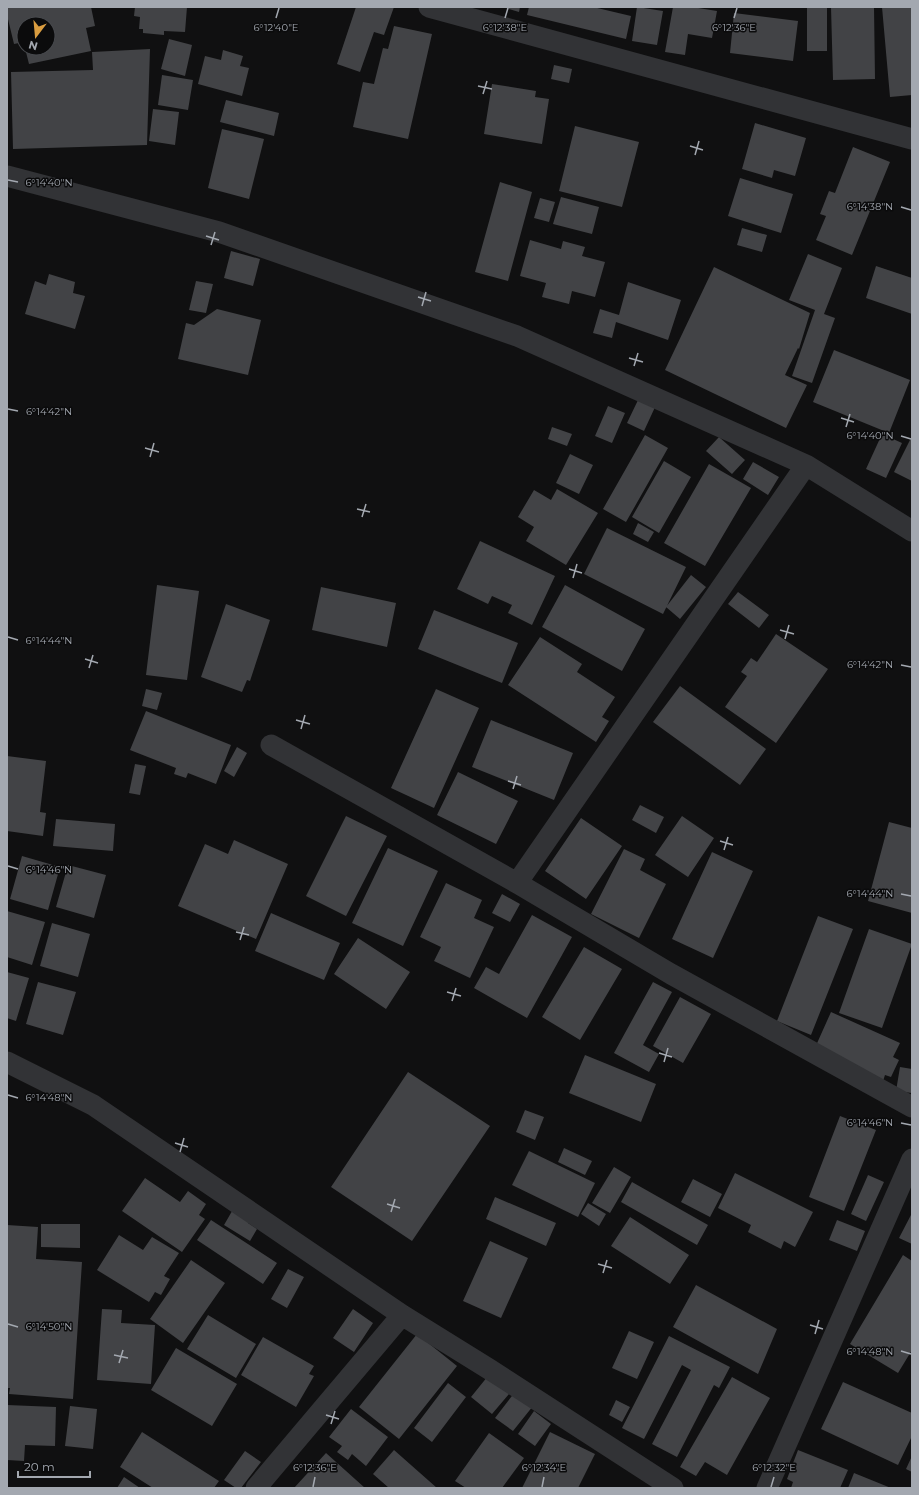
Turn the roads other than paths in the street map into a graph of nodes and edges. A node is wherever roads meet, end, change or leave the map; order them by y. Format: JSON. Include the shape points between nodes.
{"nodes":[{"id":1,"x":429,"y":7,"type":"edge"},
{"id":2,"x":912,"y":139,"type":"edge"},
{"id":3,"x":7,"y":176,"type":"edge"},
{"id":4,"x":806,"y":465,"type":"junction"},
{"id":5,"x":912,"y":531,"type":"edge"},
{"id":6,"x":271,"y":745,"type":"dead end"},
{"id":7,"x":517,"y":883,"type":"junction"},
{"id":8,"x":7,"y":1062,"type":"edge"},
{"id":9,"x":912,"y":1107,"type":"edge"},
{"id":10,"x":912,"y":1159,"type":"edge"},
{"id":11,"x":402,"y":1315,"type":"junction"},
{"id":12,"x":256,"y":1488,"type":"edge"},
{"id":13,"x":673,"y":1488,"type":"edge"},
{"id":14,"x":767,"y":1488,"type":"edge"}],
"edges":[{"from":1,"to":2,"type":"street"},
{"from":3,"to":4,"type":"street","via":[[219,232],[517,336]]},
{"from":4,"to":5,"type":"street"},
{"from":4,"to":7,"type":"street"},
{"from":6,"to":7,"type":"street"},
{"from":7,"to":9,"type":"street","via":[[671,974]]},
{"from":8,"to":11,"type":"street","via":[[93,1105]]},
{"from":10,"to":14,"type":"street"},
{"from":11,"to":12,"type":"street"},
{"from":11,"to":13,"type":"street"}]}
